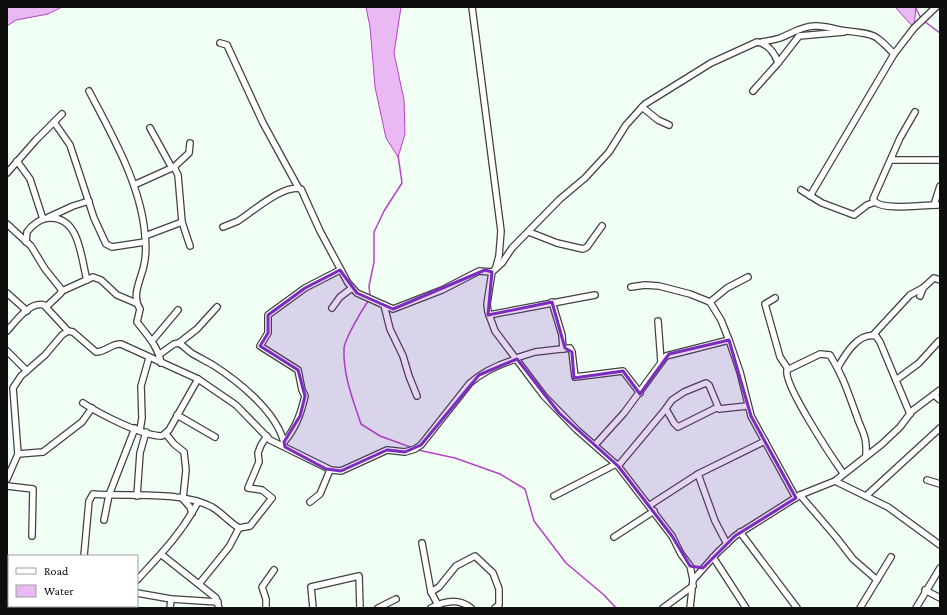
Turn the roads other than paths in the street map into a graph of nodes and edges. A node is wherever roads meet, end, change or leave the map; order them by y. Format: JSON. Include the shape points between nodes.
{"nodes":[{"id":1,"x":472,"y":7,"type":"edge"},
{"id":2,"x":936,"y":7,"type":"edge"},
{"id":3,"x":848,"y":32,"type":"junction"},
{"id":4,"x":220,"y":42,"type":"dead end"},
{"id":5,"x":762,"y":42,"type":"junction"},
{"id":6,"x":894,"y":54,"type":"junction"},
{"id":7,"x":778,"y":62,"type":"junction"},
{"id":8,"x":89,"y":91,"type":"dead end"},
{"id":9,"x":753,"y":91,"type":"dead end"},
{"id":10,"x":642,"y":107,"type":"junction"},
{"id":11,"x":915,"y":112,"type":"dead end"},
{"id":12,"x":62,"y":114,"type":"dead end"},
{"id":13,"x":54,"y":122,"type":"junction"},
{"id":14,"x":669,"y":125,"type":"dead end"},
{"id":15,"x":150,"y":128,"type":"dead end"},
{"id":16,"x":190,"y":143,"type":"dead end"},
{"id":17,"x":892,"y":160,"type":"junction"},
{"id":18,"x":940,"y":160,"type":"edge"},
{"id":19,"x":18,"y":161,"type":"junction"},
{"id":20,"x":173,"y":167,"type":"junction"},
{"id":21,"x":7,"y":174,"type":"edge"},
{"id":22,"x":134,"y":184,"type":"junction"},
{"id":23,"x":940,"y":186,"type":"edge"},
{"id":24,"x":298,"y":187,"type":"junction"},
{"id":25,"x":802,"y":190,"type":"dead end"},
{"id":26,"x":810,"y":196,"type":"junction"},
{"id":27,"x":89,"y":201,"type":"junction"},
{"id":28,"x":875,"y":202,"type":"junction"},
{"id":29,"x":937,"y":205,"type":"edge"},
{"id":30,"x":45,"y":218,"type":"junction"},
{"id":31,"x":182,"y":222,"type":"junction"},
{"id":32,"x":7,"y":224,"type":"edge"},
{"id":33,"x":602,"y":226,"type":"dead end"},
{"id":34,"x":223,"y":227,"type":"dead end"},
{"id":35,"x":529,"y":232,"type":"junction"},
{"id":36,"x":145,"y":239,"type":"junction"},
{"id":37,"x":26,"y":242,"type":"junction"},
{"id":38,"x":190,"y":246,"type":"dead end"},
{"id":39,"x":340,"y":270,"type":"junction"},
{"id":40,"x":494,"y":271,"type":"junction"},
{"id":41,"x":748,"y":277,"type":"dead end"},
{"id":42,"x":87,"y":280,"type":"junction"},
{"id":43,"x":940,"y":280,"type":"edge"},
{"id":44,"x":631,"y":287,"type":"dead end"},
{"id":45,"x":352,"y":288,"type":"junction"},
{"id":46,"x":923,"y":288,"type":"junction"},
{"id":47,"x":62,"y":291,"type":"junction"},
{"id":48,"x":7,"y":293,"type":"edge"},
{"id":49,"x":595,"y":295,"type":"dead end"},
{"id":50,"x":920,"y":296,"type":"dead end"},
{"id":51,"x":774,"y":298,"type":"dead end"},
{"id":52,"x":552,"y":302,"type":"junction"},
{"id":53,"x":710,"y":302,"type":"junction"},
{"id":54,"x":136,"y":303,"type":"junction"},
{"id":55,"x":384,"y":305,"type":"junction"},
{"id":56,"x":46,"y":307,"type":"junction"},
{"id":57,"x":217,"y":307,"type":"dead end"},
{"id":58,"x":332,"y":308,"type":"dead end"},
{"id":59,"x":27,"y":310,"type":"junction"},
{"id":60,"x":178,"y":310,"type":"dead end"},
{"id":61,"x":489,"y":315,"type":"junction"},
{"id":62,"x":658,"y":321,"type":"dead end"},
{"id":63,"x":7,"y":331,"type":"edge"},
{"id":64,"x":68,"y":331,"type":"junction"},
{"id":65,"x":873,"y":335,"type":"junction"},
{"id":66,"x":729,"y":340,"type":"junction"},
{"id":67,"x":152,"y":341,"type":"junction"},
{"id":68,"x":939,"y":341,"type":"dead end"},
{"id":69,"x":179,"y":343,"type":"junction"},
{"id":70,"x":563,"y":349,"type":"junction"},
{"id":71,"x":7,"y":351,"type":"edge"},
{"id":72,"x":160,"y":354,"type":"junction"},
{"id":73,"x":149,"y":358,"type":"junction"},
{"id":74,"x":516,"y":358,"type":"junction"},
{"id":75,"x":660,"y":362,"type":"junction"},
{"id":76,"x":161,"y":363,"type":"junction"},
{"id":77,"x":838,"y":367,"type":"junction"},
{"id":78,"x":788,"y":369,"type":"junction"},
{"id":79,"x":27,"y":371,"type":"junction"},
{"id":80,"x":198,"y":379,"type":"junction"},
{"id":81,"x":896,"y":380,"type":"junction"},
{"id":82,"x":940,"y":390,"type":"edge"},
{"id":83,"x":640,"y":393,"type":"junction"},
{"id":84,"x":934,"y":395,"type":"junction"},
{"id":85,"x":417,"y":396,"type":"dead end"},
{"id":86,"x":940,"y":400,"type":"edge"},
{"id":87,"x":83,"y":402,"type":"dead end"},
{"id":88,"x":747,"y":406,"type":"junction"},
{"id":89,"x":718,"y":407,"type":"junction"},
{"id":90,"x":907,"y":407,"type":"junction"},
{"id":91,"x":92,"y":408,"type":"junction"},
{"id":92,"x":916,"y":408,"type":"junction"},
{"id":93,"x":666,"y":409,"type":"junction"},
{"id":94,"x":910,"y":414,"type":"junction"},
{"id":95,"x":177,"y":415,"type":"junction"},
{"id":96,"x":940,"y":428,"type":"edge"},
{"id":97,"x":140,"y":430,"type":"junction"},
{"id":98,"x":166,"y":434,"type":"junction"},
{"id":99,"x":267,"y":436,"type":"junction"},
{"id":100,"x":215,"y":437,"type":"dead end"},
{"id":101,"x":765,"y":441,"type":"junction"},
{"id":102,"x":285,"y":444,"type":"junction"},
{"id":103,"x":595,"y":445,"type":"junction"},
{"id":104,"x":18,"y":454,"type":"junction"},
{"id":105,"x":866,"y":455,"type":"junction"},
{"id":106,"x":617,"y":465,"type":"junction"},
{"id":107,"x":330,"y":470,"type":"junction"},
{"id":108,"x":843,"y":473,"type":"junction"},
{"id":109,"x":698,"y":474,"type":"junction"},
{"id":110,"x":7,"y":479,"type":"edge"},
{"id":111,"x":927,"y":480,"type":"dead end"},
{"id":112,"x":835,"y":481,"type":"junction"},
{"id":113,"x":940,"y":484,"type":"edge"},
{"id":114,"x":7,"y":486,"type":"edge"},
{"id":115,"x":109,"y":495,"type":"junction"},
{"id":116,"x":137,"y":496,"type":"junction"},
{"id":117,"x":554,"y":496,"type":"dead end"},
{"id":118,"x":866,"y":496,"type":"junction"},
{"id":119,"x":798,"y":497,"type":"junction"},
{"id":120,"x":183,"y":499,"type":"junction"},
{"id":121,"x":198,"y":502,"type":"junction"},
{"id":122,"x":310,"y":502,"type":"dead end"},
{"id":123,"x":650,"y":505,"type":"junction"},
{"id":124,"x":654,"y":511,"type":"junction"},
{"id":125,"x":192,"y":514,"type":"junction"},
{"id":126,"x":104,"y":520,"type":"dead end"},
{"id":127,"x":239,"y":528,"type":"junction"},
{"id":128,"x":740,"y":532,"type":"junction"},
{"id":129,"x":32,"y":536,"type":"dead end"},
{"id":130,"x":614,"y":537,"type":"dead end"},
{"id":131,"x":422,"y":543,"type":"dead end"},
{"id":132,"x":727,"y":544,"type":"junction"},
{"id":133,"x":940,"y":545,"type":"edge"},
{"id":134,"x":162,"y":554,"type":"junction"},
{"id":135,"x":84,"y":555,"type":"edge"},
{"id":136,"x":713,"y":557,"type":"junction"},
{"id":137,"x":891,"y":557,"type":"dead end"},
{"id":138,"x":690,"y":566,"type":"junction"},
{"id":139,"x":703,"y":568,"type":"junction"},
{"id":140,"x":940,"y":568,"type":"edge"},
{"id":141,"x":274,"y":570,"type":"dead end"},
{"id":142,"x":138,"y":579,"type":"edge"},
{"id":143,"x":877,"y":580,"type":"junction"},
{"id":144,"x":693,"y":583,"type":"junction"},
{"id":145,"x":199,"y":584,"type":"junction"},
{"id":146,"x":926,"y":590,"type":"junction"},
{"id":147,"x":431,"y":592,"type":"junction"},
{"id":148,"x":138,"y":593,"type":"edge"},
{"id":149,"x":171,"y":598,"type":"junction"},
{"id":150,"x":940,"y":598,"type":"edge"},
{"id":151,"x":396,"y":600,"type":"dead end"},
{"id":152,"x":218,"y":605,"type":"edge"},
{"id":153,"x":438,"y":605,"type":"junction"},
{"id":154,"x":862,"y":607,"type":"edge"},
{"id":155,"x":86,"y":608,"type":"edge"},
{"id":156,"x":114,"y":608,"type":"edge"},
{"id":157,"x":170,"y":608,"type":"edge"},
{"id":158,"x":266,"y":608,"type":"edge"},
{"id":159,"x":313,"y":608,"type":"edge"},
{"id":160,"x":360,"y":608,"type":"edge"},
{"id":161,"x":378,"y":608,"type":"edge"},
{"id":162,"x":431,"y":608,"type":"edge"},
{"id":163,"x":471,"y":608,"type":"edge"},
{"id":164,"x":495,"y":608,"type":"edge"},
{"id":165,"x":663,"y":608,"type":"edge"},
{"id":166,"x":690,"y":608,"type":"edge"},
{"id":167,"x":746,"y":608,"type":"edge"},
{"id":168,"x":797,"y":608,"type":"edge"},
{"id":169,"x":916,"y":608,"type":"edge"}],
"edges":[{"from":1,"to":40,"type":"street","via":[[501,231],[499,256]]},
{"from":2,"to":6,"type":"street","via":[[914,28]]},
{"from":3,"to":5,"type":"street","via":[[813,26]]},
{"from":3,"to":6,"type":"street","via":[[877,36]]},
{"from":3,"to":7,"type":"street","via":[[799,36]]},
{"from":4,"to":24,"type":"street","via":[[227,45],[263,123]]},
{"from":5,"to":7,"type":"street","via":[[771,50]]},
{"from":5,"to":10,"type":"street","via":[[711,63]]},
{"from":6,"to":26,"type":"street"},
{"from":7,"to":9,"type":"street"},
{"from":8,"to":22,"type":"street"},
{"from":10,"to":14,"type":"street"},
{"from":10,"to":35,"type":"street","via":[[626,125],[609,152]]},
{"from":11,"to":17,"type":"street","via":[[900,138]]},
{"from":12,"to":13,"type":"street"},
{"from":13,"to":19,"type":"street"},
{"from":13,"to":27,"type":"street","via":[[70,145]]},
{"from":15,"to":20,"type":"street"},
{"from":16,"to":20,"type":"street","via":[[190,153]]},
{"from":17,"to":18,"type":"street"},
{"from":17,"to":28,"type":"street","via":[[873,199]]},
{"from":19,"to":21,"type":"street"},
{"from":19,"to":30,"type":"street","via":[[30,179]]},
{"from":20,"to":22,"type":"street"},
{"from":20,"to":31,"type":"street","via":[[178,175]]},
{"from":22,"to":36,"type":"street"},
{"from":23,"to":29,"type":"street"},
{"from":24,"to":34,"type":"street","via":[[284,190],[237,221]]},
{"from":24,"to":39,"type":"street","via":[[305,194]]},
{"from":25,"to":26,"type":"street"},
{"from":26,"to":28,"type":"street","via":[[854,215]]},
{"from":27,"to":30,"type":"street"},
{"from":27,"to":36,"type":"street","via":[[106,244],[112,247]]},
{"from":28,"to":29,"type":"street","via":[[878,205],[896,206]]},
{"from":30,"to":37,"type":"street","via":[[31,226],[27,232]]},
{"from":30,"to":42,"type":"street","via":[[57,218],[70,226],[78,243]]},
{"from":31,"to":36,"type":"street"},
{"from":31,"to":38,"type":"street"},
{"from":32,"to":37,"type":"street"},
{"from":33,"to":35,"type":"street","via":[[583,249],[557,243]]},
{"from":35,"to":40,"type":"street"},
{"from":36,"to":54,"type":"street","via":[[144,266],[138,282]]},
{"from":37,"to":47,"type":"street"},
{"from":39,"to":45,"type":"street"},
{"from":39,"to":102,"type":"street","via":[[304,288],[268,314],[268,333],[260,346],[298,370],[305,396],[297,422]]},
{"from":40,"to":55,"type":"street","via":[[479,271],[401,307],[393,309]]},
{"from":40,"to":61,"type":"street","via":[[487,304]]},
{"from":41,"to":53,"type":"street","via":[[727,288]]},
{"from":42,"to":47,"type":"street"},
{"from":42,"to":54,"type":"street","via":[[97,278],[117,295]]},
{"from":43,"to":46,"type":"street","via":[[934,278]]},
{"from":44,"to":53,"type":"street","via":[[659,286]]},
{"from":45,"to":55,"type":"street"},
{"from":45,"to":58,"type":"street","via":[[340,297]]},
{"from":46,"to":50,"type":"street"},
{"from":46,"to":65,"type":"street","via":[[910,295]]},
{"from":47,"to":56,"type":"street"},
{"from":48,"to":59,"type":"street"},
{"from":49,"to":52,"type":"street"},
{"from":51,"to":78,"type":"street","via":[[765,304],[780,358]]},
{"from":52,"to":61,"type":"street"},
{"from":52,"to":70,"type":"street","via":[[562,335]]},
{"from":53,"to":66,"type":"street"},
{"from":54,"to":67,"type":"street","via":[[140,309],[138,322]]},
{"from":55,"to":85,"type":"street","via":[[390,329]]},
{"from":56,"to":59,"type":"street","via":[[40,304]]},
{"from":56,"to":64,"type":"street"},
{"from":57,"to":69,"type":"street","via":[[197,329]]},
{"from":59,"to":63,"type":"street"},
{"from":60,"to":67,"type":"street"},
{"from":61,"to":74,"type":"street","via":[[498,336]]},
{"from":62,"to":75,"type":"street"},
{"from":64,"to":73,"type":"street","via":[[73,332],[96,352],[121,344]]},
{"from":64,"to":79,"type":"street"},
{"from":65,"to":77,"type":"street","via":[[852,346]]},
{"from":65,"to":81,"type":"street","via":[[880,342]]},
{"from":66,"to":75,"type":"street","via":[[669,354]]},
{"from":66,"to":88,"type":"street","via":[[740,372]]},
{"from":67,"to":72,"type":"street"},
{"from":68,"to":81,"type":"street","via":[[919,363]]},
{"from":69,"to":72,"type":"street"},
{"from":69,"to":102,"type":"street","via":[[213,365],[254,398],[279,428]]},
{"from":70,"to":74,"type":"street","via":[[536,352]]},
{"from":70,"to":83,"type":"street","via":[[572,350],[575,377],[623,371]]},
{"from":71,"to":79,"type":"street"},
{"from":72,"to":76,"type":"street"},
{"from":73,"to":76,"type":"street"},
{"from":73,"to":97,"type":"street","via":[[141,386]]},
{"from":74,"to":103,"type":"street","via":[[544,396]]},
{"from":74,"to":107,"type":"street","via":[[479,375],[470,383],[421,445],[415,449],[405,452],[387,450],[341,471]]},
{"from":75,"to":83,"type":"street"},
{"from":76,"to":80,"type":"street"},
{"from":77,"to":78,"type":"street","via":[[830,355],[824,353]]},
{"from":77,"to":105,"type":"street","via":[[864,431]]},
{"from":78,"to":108,"type":"street","via":[[786,372],[789,381],[815,432]]},
{"from":79,"to":104,"type":"street","via":[[18,378],[12,390]]},
{"from":80,"to":95,"type":"street"},
{"from":80,"to":99,"type":"street","via":[[236,405]]},
{"from":81,"to":90,"type":"street"},
{"from":82,"to":84,"type":"street"},
{"from":83,"to":103,"type":"street"},
{"from":84,"to":86,"type":"street"},
{"from":84,"to":92,"type":"street"},
{"from":87,"to":91,"type":"street"},
{"from":88,"to":89,"type":"street","via":[[720,409]]},
{"from":88,"to":101,"type":"street"},
{"from":89,"to":93,"type":"street","via":[[678,427]]},
{"from":89,"to":93,"type":"street","via":[[706,383],[675,396]]},
{"from":90,"to":92,"type":"street"},
{"from":90,"to":94,"type":"street"},
{"from":91,"to":97,"type":"street"},
{"from":91,"to":104,"type":"street","via":[[82,422],[43,452]]},
{"from":92,"to":94,"type":"street"},
{"from":93,"to":106,"type":"street"},
{"from":94,"to":105,"type":"street","via":[[900,427]]},
{"from":95,"to":98,"type":"street"},
{"from":95,"to":100,"type":"street"},
{"from":96,"to":118,"type":"street"},
{"from":97,"to":98,"type":"street","via":[[159,436]]},
{"from":97,"to":115,"type":"street"},
{"from":97,"to":116,"type":"street"},
{"from":98,"to":120,"type":"street","via":[[184,452],[186,470]]},
{"from":99,"to":102,"type":"street","via":[[270,440]]},
{"from":99,"to":127,"type":"street","via":[[258,453],[259,462],[248,488],[262,490],[272,498],[250,526]]},
{"from":101,"to":109,"type":"street"},
{"from":101,"to":119,"type":"street"},
{"from":102,"to":107,"type":"street"},
{"from":103,"to":106,"type":"street"},
{"from":104,"to":110,"type":"street"},
{"from":105,"to":108,"type":"street"},
{"from":106,"to":117,"type":"street"},
{"from":106,"to":123,"type":"street"},
{"from":107,"to":122,"type":"street","via":[[320,494]]},
{"from":108,"to":112,"type":"street"},
{"from":109,"to":123,"type":"street"},
{"from":109,"to":132,"type":"street","via":[[713,516]]},
{"from":111,"to":113,"type":"street"},
{"from":112,"to":118,"type":"street"},
{"from":112,"to":119,"type":"street"},
{"from":114,"to":129,"type":"street","via":[[33,489]]},
{"from":115,"to":116,"type":"street"},
{"from":115,"to":126,"type":"street"},
{"from":115,"to":135,"type":"street","via":[[90,496]]},
{"from":116,"to":120,"type":"street"},
{"from":118,"to":133,"type":"street","via":[[888,508]]},
{"from":119,"to":128,"type":"street"},
{"from":119,"to":143,"type":"street","via":[[853,559]]},
{"from":120,"to":121,"type":"street"},
{"from":120,"to":125,"type":"street"},
{"from":121,"to":125,"type":"street"},
{"from":121,"to":127,"type":"street","via":[[213,508]]},
{"from":123,"to":124,"type":"street"},
{"from":124,"to":130,"type":"street"},
{"from":124,"to":138,"type":"street"},
{"from":125,"to":134,"type":"street"},
{"from":127,"to":145,"type":"street","via":[[229,547]]},
{"from":128,"to":132,"type":"street"},
{"from":128,"to":168,"type":"street"},
{"from":131,"to":147,"type":"street"},
{"from":132,"to":136,"type":"street"},
{"from":134,"to":142,"type":"street"},
{"from":134,"to":145,"type":"street"},
{"from":136,"to":139,"type":"street"},
{"from":136,"to":167,"type":"street"},
{"from":137,"to":143,"type":"street"},
{"from":138,"to":139,"type":"street"},
{"from":138,"to":144,"type":"street"},
{"from":139,"to":144,"type":"street"},
{"from":140,"to":146,"type":"street"},
{"from":141,"to":158,"type":"street","via":[[262,587]]},
{"from":143,"to":154,"type":"street"},
{"from":144,"to":165,"type":"street"},
{"from":144,"to":166,"type":"street"},
{"from":145,"to":152,"type":"street"},
{"from":146,"to":150,"type":"street"},
{"from":146,"to":169,"type":"street"},
{"from":147,"to":153,"type":"street"},
{"from":147,"to":164,"type":"street","via":[[440,587],[456,566],[475,556],[493,573],[499,590],[499,605]]},
{"from":148,"to":149,"type":"street"},
{"from":149,"to":152,"type":"street"},
{"from":149,"to":157,"type":"street"},
{"from":151,"to":161,"type":"street"},
{"from":153,"to":162,"type":"street"},
{"from":153,"to":163,"type":"street","via":[[450,601],[464,602]]},
{"from":155,"to":156,"type":"street"},
{"from":159,"to":160,"type":"street","via":[[311,587],[359,576]]}]}
